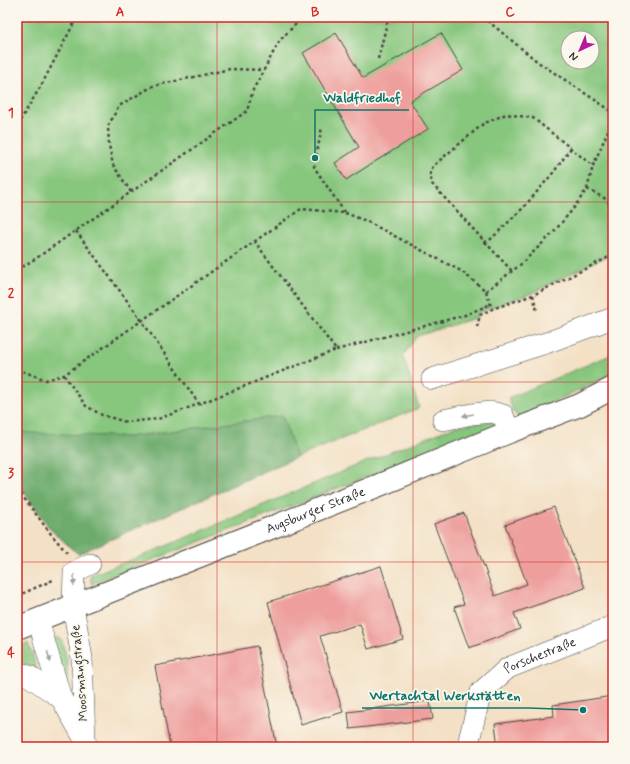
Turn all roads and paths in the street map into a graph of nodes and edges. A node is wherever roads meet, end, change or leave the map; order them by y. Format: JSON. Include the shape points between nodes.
{"nodes":[{"id":1,"x":75,"y":17,"type":"edge"},
{"id":2,"x":304,"y":17,"type":"edge"},
{"id":3,"x":483,"y":17,"type":"edge"},
{"id":4,"x":388,"y":18,"type":"edge"},
{"id":5,"x":378,"y":59,"type":"dead end"},
{"id":6,"x":264,"y":70,"type":"junction"},
{"id":7,"x":613,"y":112,"type":"edge"},
{"id":8,"x":613,"y":119,"type":"edge"},
{"id":9,"x":17,"y":126,"type":"edge"},
{"id":10,"x":322,"y":127,"type":"dead end"},
{"id":11,"x":571,"y":148,"type":"junction"},
{"id":12,"x":593,"y":166,"type":"junction"},
{"id":13,"x":587,"y":188,"type":"junction"},
{"id":14,"x":131,"y":192,"type":"junction"},
{"id":15,"x":613,"y":208,"type":"edge"},
{"id":16,"x":345,"y":213,"type":"junction"},
{"id":17,"x":76,"y":231,"type":"junction"},
{"id":18,"x":255,"y":242,"type":"junction"},
{"id":19,"x":485,"y":242,"type":"junction"},
{"id":20,"x":613,"y":255,"type":"edge"},
{"id":21,"x":17,"y":270,"type":"edge"},
{"id":22,"x":512,"y":271,"type":"junction"},
{"id":23,"x":486,"y":291,"type":"junction"},
{"id":24,"x":533,"y":294,"type":"junction"},
{"id":25,"x":491,"y":304,"type":"junction"},
{"id":26,"x":492,"y":309,"type":"junction"},
{"id":27,"x":537,"y":311,"type":"dead end"},
{"id":28,"x":613,"y":318,"type":"edge"},
{"id":29,"x":142,"y":320,"type":"junction"},
{"id":30,"x":477,"y":327,"type":"dead end"},
{"id":31,"x":336,"y":350,"type":"junction"},
{"id":32,"x":17,"y":369,"type":"edge"},
{"id":33,"x":64,"y":375,"type":"junction"},
{"id":34,"x":432,"y":379,"type":"dead end"},
{"id":35,"x":613,"y":388,"type":"edge"},
{"id":36,"x":199,"y":404,"type":"junction"},
{"id":37,"x":503,"y":416,"type":"junction"},
{"id":38,"x":443,"y":420,"type":"dead end"},
{"id":39,"x":17,"y":489,"type":"edge"},
{"id":40,"x":82,"y":568,"type":"junction"},
{"id":41,"x":17,"y":596,"type":"edge"},
{"id":42,"x":73,"y":606,"type":"junction"},
{"id":43,"x":38,"y":620,"type":"junction"},
{"id":44,"x":613,"y":626,"type":"edge"},
{"id":45,"x":17,"y":628,"type":"edge"},
{"id":46,"x":17,"y":672,"type":"edge"},
{"id":47,"x":61,"y":698,"type":"junction"},
{"id":48,"x":86,"y":744,"type":"edge"},
{"id":49,"x":470,"y":747,"type":"edge"}],
"edges":[{"from":1,"to":9,"type":"path","via":[[42,84]]},
{"from":2,"to":6,"type":"path","via":[[280,40]]},
{"from":3,"to":7,"type":"path","via":[[538,62]]},
{"from":4,"to":5,"type":"path"},
{"from":6,"to":14,"type":"path","via":[[253,90],[248,111]]},
{"from":6,"to":14,"type":"path","via":[[230,69],[153,86],[119,106],[108,126],[109,145],[113,165]]},
{"from":8,"to":12,"type":"path"},
{"from":10,"to":16,"type":"path","via":[[314,167]]},
{"from":11,"to":12,"type":"path"},
{"from":11,"to":19,"type":"path","via":[[524,207]]},
{"from":11,"to":19,"type":"path","via":[[533,118],[506,114],[483,124],[433,166],[430,174],[432,184]]},
{"from":12,"to":13,"type":"path"},
{"from":13,"to":15,"type":"path","via":[[606,199]]},
{"from":13,"to":22,"type":"path","via":[[552,234]]},
{"from":14,"to":17,"type":"path"},
{"from":16,"to":18,"type":"path","via":[[301,209]]},
{"from":16,"to":23,"type":"path","via":[[366,221],[460,271]]},
{"from":17,"to":21,"type":"path"},
{"from":17,"to":29,"type":"path"},
{"from":18,"to":29,"type":"path"},
{"from":18,"to":31,"type":"path"},
{"from":19,"to":22,"type":"path"},
{"from":20,"to":24,"type":"path"},
{"from":22,"to":23,"type":"path"},
{"from":23,"to":25,"type":"path"},
{"from":24,"to":26,"type":"path"},
{"from":24,"to":27,"type":"path"},
{"from":25,"to":26,"type":"path"},
{"from":25,"to":31,"type":"path","via":[[465,315]]},
{"from":26,"to":30,"type":"path","via":[[480,315]]},
{"from":28,"to":34,"type":"street","via":[[546,343]]},
{"from":29,"to":33,"type":"path"},
{"from":29,"to":36,"type":"path"},
{"from":31,"to":36,"type":"path"},
{"from":32,"to":33,"type":"path","via":[[46,380]]},
{"from":33,"to":36,"type":"path","via":[[86,406],[102,415],[126,422],[158,419]]},
{"from":35,"to":37,"type":"main road","name":"Augsburger Straße","via":[[580,404]]},
{"from":37,"to":38,"type":"street","one_way":true,"via":[[491,412]]},
{"from":37,"to":42,"type":"main road","name":"Augsburger Straße","via":[[377,486]]},
{"from":39,"to":40,"type":"path","via":[[50,534]]},
{"from":40,"to":41,"type":"path"},
{"from":40,"to":42,"type":"street","name":"Moosmangstraße","one_way":true},
{"from":42,"to":43,"type":"main road","name":"Augsburger Straße"},
{"from":42,"to":48,"type":"street","name":"Moosmangstraße","via":[[82,658]]},
{"from":43,"to":45,"type":"main road","name":"Augsburger Straße"},
{"from":43,"to":47,"type":"street","name":"Moosmangstraße","one_way":true},
{"from":44,"to":49,"type":"street","name":"Porschestraße","via":[[508,668],[481,692],[469,740]]},
{"from":46,"to":47,"type":"street","name":"Moosmangstraße","via":[[29,676]]},
{"from":47,"to":48,"type":"street","name":"Moosmangstraße"}]}
